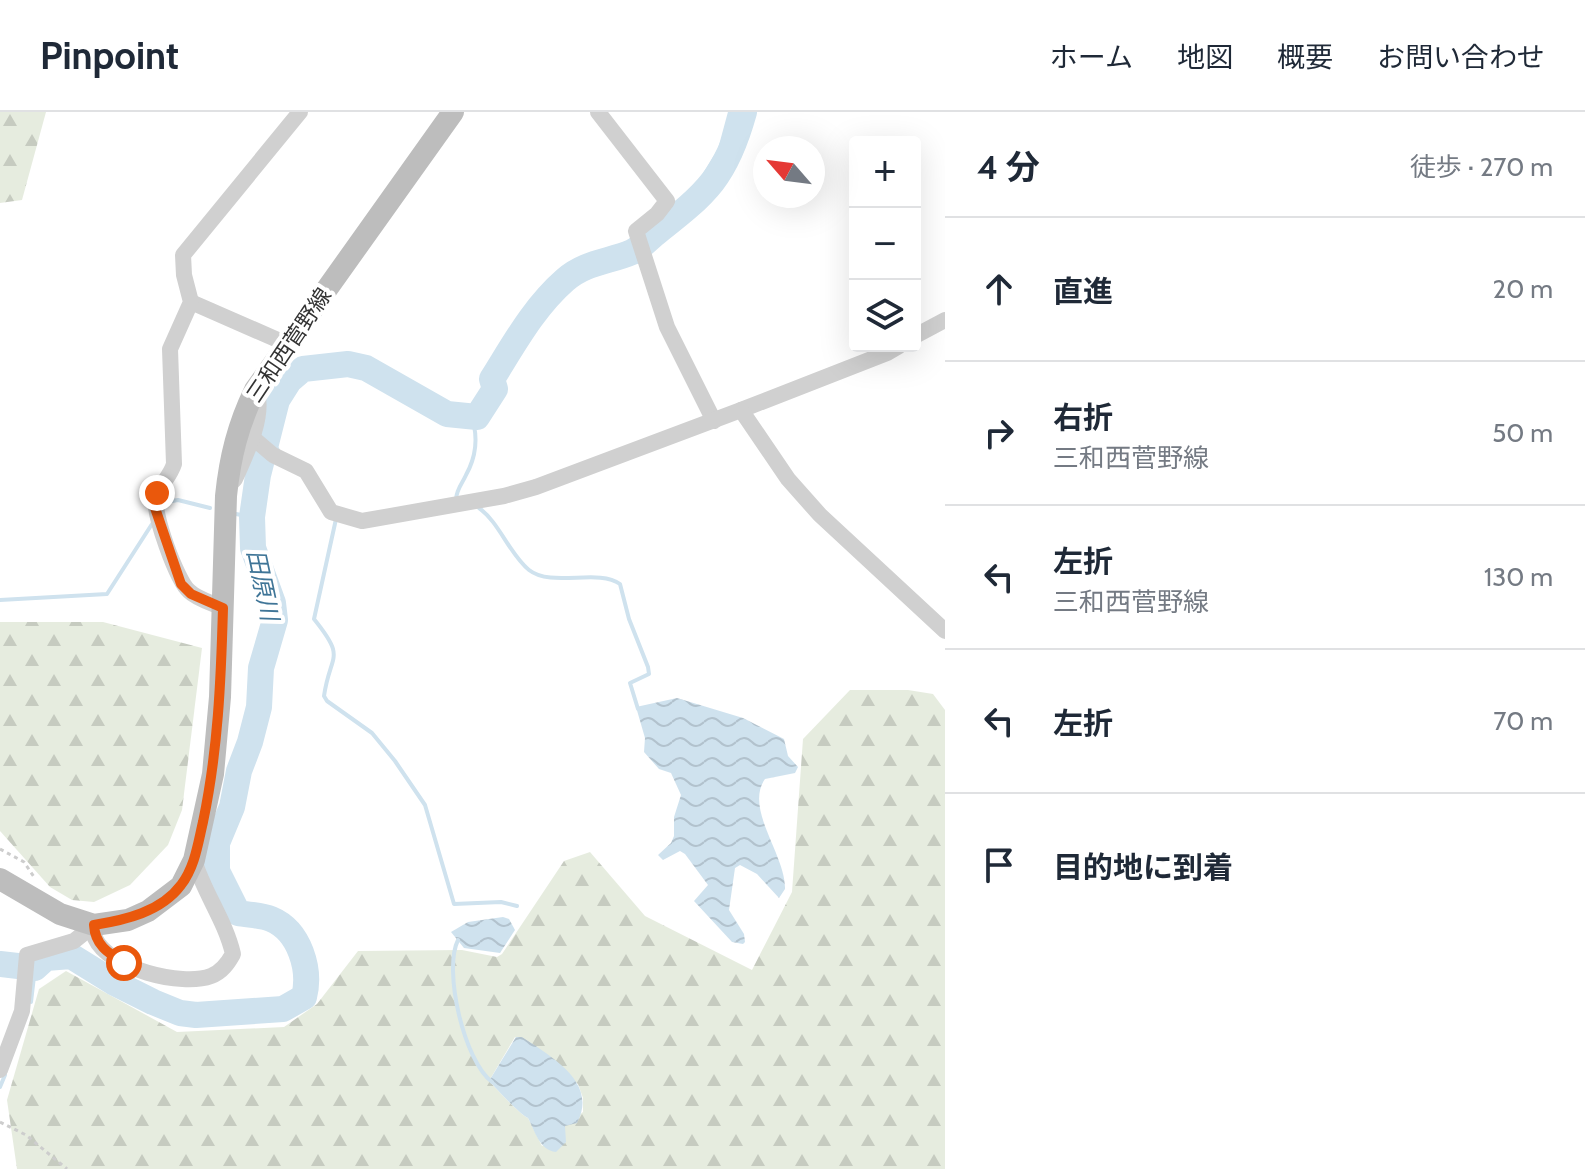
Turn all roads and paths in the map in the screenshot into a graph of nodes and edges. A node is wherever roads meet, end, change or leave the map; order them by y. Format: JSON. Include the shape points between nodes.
{"nodes":[{"id":1,"x":300,"y":112,"type":"edge"},
{"id":2,"x":453,"y":112,"type":"edge"},
{"id":3,"x":598,"y":112,"type":"edge"},
{"id":4,"x":191,"y":302,"type":"junction"},
{"id":5,"x":945,"y":320,"type":"edge"},
{"id":6,"x":921,"y":333,"type":"edge"},
{"id":7,"x":287,"y":344,"type":"junction"},
{"id":8,"x":886,"y":352,"type":"edge"},
{"id":9,"x":255,"y":390,"type":"junction"},
{"id":10,"x":741,"y":410,"type":"junction"},
{"id":11,"x":714,"y":421,"type":"junction"},
{"id":12,"x":255,"y":441,"type":"junction"},
{"id":13,"x":227,"y":485,"type":"junction"},
{"id":14,"x":223,"y":608,"type":"junction"},
{"id":15,"x":945,"y":631,"type":"edge"},
{"id":16,"x":0,"y":849,"type":"edge"},
{"id":17,"x":194,"y":860,"type":"junction"},
{"id":18,"x":0,"y":879,"type":"edge"},
{"id":19,"x":38,"y":898,"type":"junction"},
{"id":20,"x":94,"y":925,"type":"junction"},
{"id":21,"x":0,"y":1070,"type":"edge"},
{"id":22,"x":0,"y":1122,"type":"edge"},
{"id":23,"x":67,"y":1169,"type":"edge"}],
"edges":[{"from":1,"to":4,"type":"street","via":[[183,255]]},
{"from":2,"to":7,"type":"main road","name":"三和西菅野線"},
{"from":3,"to":11,"type":"street","via":[[667,201],[636,231],[667,327]]},
{"from":4,"to":7,"type":"street"},
{"from":4,"to":14,"type":"street","via":[[170,349],[174,464],[157,493],[155,508],[181,584]]},
{"from":5,"to":6,"type":"street"},
{"from":7,"to":9,"type":"main road","name":"三和西菅野線"},
{"from":8,"to":10,"type":"street"},
{"from":9,"to":12,"type":"street","via":[[260,399]]},
{"from":9,"to":13,"type":"main road","name":"三和西菅野線","via":[[232,447]]},
{"from":10,"to":11,"type":"street"},
{"from":10,"to":15,"type":"street","via":[[820,515]]},
{"from":11,"to":12,"type":"street","via":[[536,487],[362,521],[331,512],[306,471]]},
{"from":12,"to":13,"type":"street"},
{"from":13,"to":14,"type":"main road","name":"三和西菅野線"},
{"from":14,"to":17,"type":"main road","name":"三和西菅野線","via":[[213,774]]},
{"from":16,"to":19,"type":"path","via":[[24,862],[41,888]]},
{"from":17,"to":20,"type":"main road","name":"三和西菅野線","via":[[181,886],[148,911]]},
{"from":17,"to":20,"type":"street","via":[[233,954],[218,973],[185,979],[135,968],[108,953],[95,938]]},
{"from":18,"to":19,"type":"main road"},
{"from":19,"to":20,"type":"main road","via":[[60,914]]},
{"from":20,"to":21,"type":"street","via":[[74,941],[27,955],[22,1011]]},
{"from":22,"to":23,"type":"path","via":[[26,1135]]}]}
